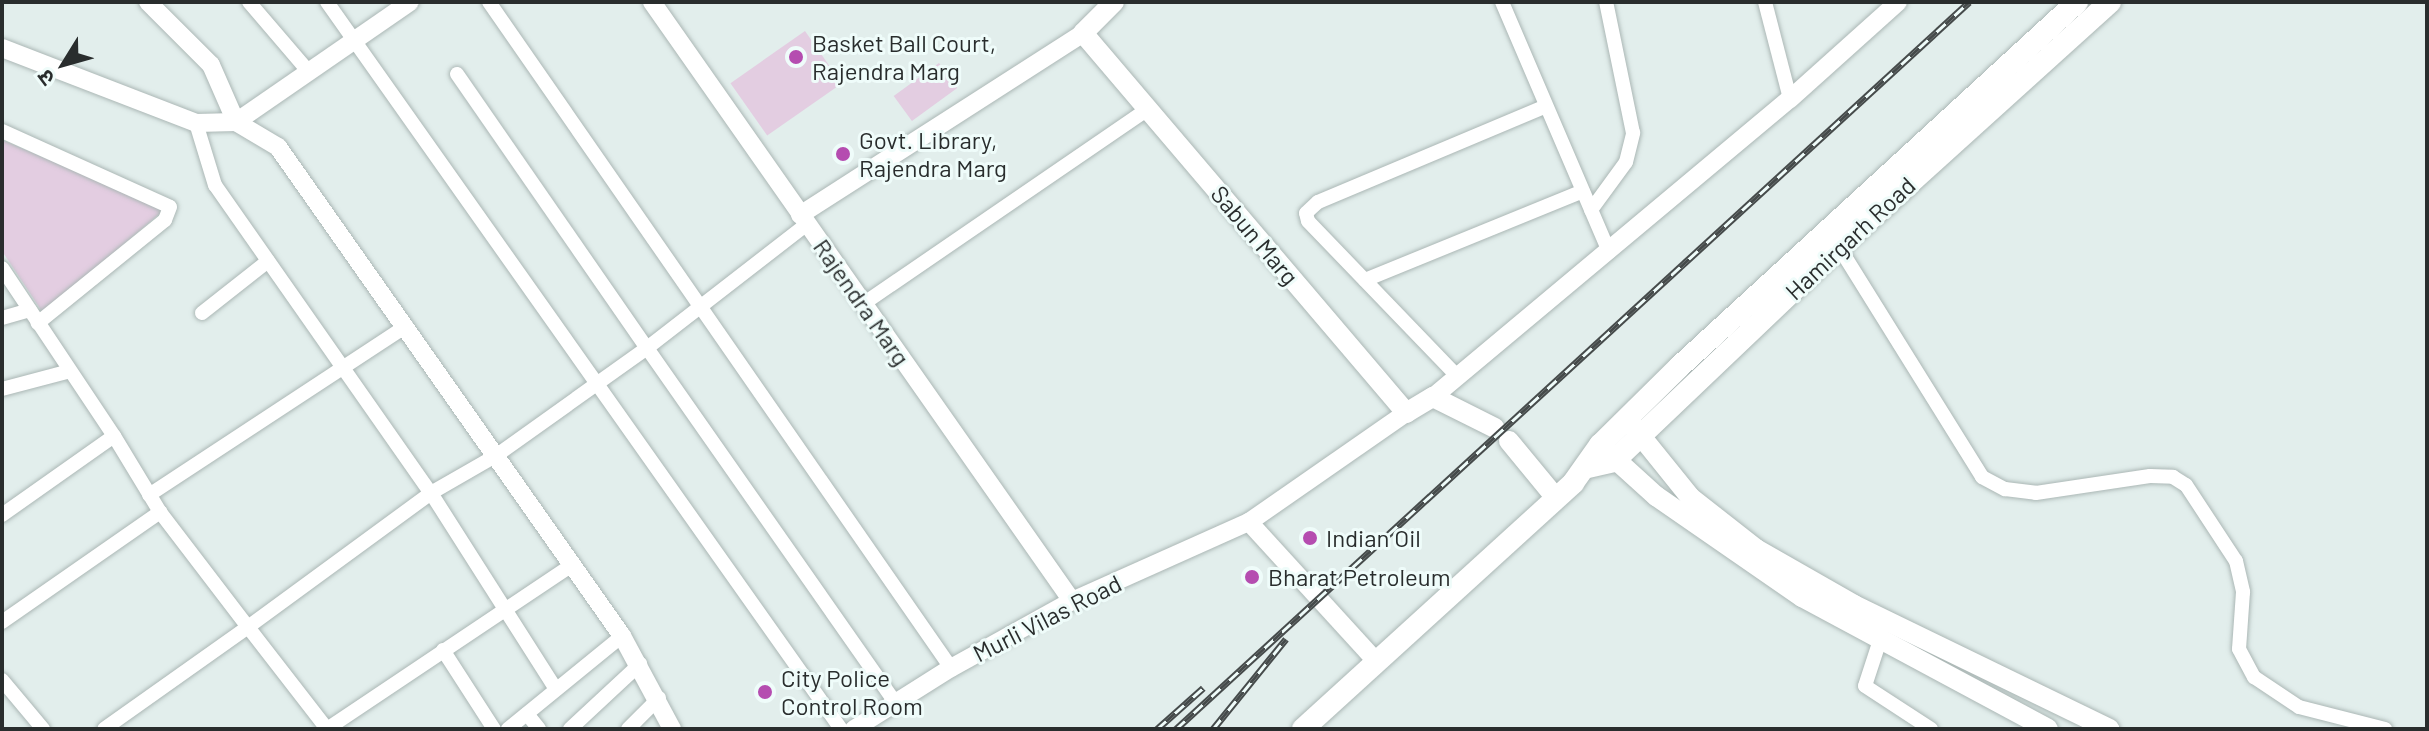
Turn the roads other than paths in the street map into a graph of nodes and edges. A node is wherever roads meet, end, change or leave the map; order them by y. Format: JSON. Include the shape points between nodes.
{"nodes":[{"id":1,"x":148,"y":2,"type":"edge"},
{"id":2,"x":249,"y":2,"type":"edge"},
{"id":3,"x":327,"y":2,"type":"edge"},
{"id":4,"x":410,"y":2,"type":"edge"},
{"id":5,"x":489,"y":2,"type":"edge"},
{"id":6,"x":652,"y":2,"type":"edge"},
{"id":7,"x":1114,"y":2,"type":"edge"},
{"id":8,"x":1502,"y":2,"type":"edge"},
{"id":9,"x":1606,"y":2,"type":"edge"},
{"id":10,"x":1765,"y":2,"type":"edge"},
{"id":11,"x":1898,"y":2,"type":"edge"},
{"id":12,"x":2077,"y":2,"type":"edge"},
{"id":13,"x":2110,"y":2,"type":"edge"},
{"id":14,"x":1083,"y":33,"type":"junction"},
{"id":15,"x":356,"y":42,"type":"junction"},
{"id":16,"x":2,"y":48,"type":"edge"},
{"id":17,"x":309,"y":72,"type":"junction"},
{"id":18,"x":457,"y":74,"type":"dead end"},
{"id":19,"x":1790,"y":99,"type":"junction"},
{"id":20,"x":1546,"y":106,"type":"junction"},
{"id":21,"x":1148,"y":109,"type":"junction"},
{"id":22,"x":236,"y":122,"type":"junction"},
{"id":23,"x":196,"y":123,"type":"junction"},
{"id":24,"x":2,"y":131,"type":"edge"},
{"id":25,"x":1583,"y":191,"type":"junction"},
{"id":26,"x":1591,"y":210,"type":"junction"},
{"id":27,"x":804,"y":219,"type":"junction"},
{"id":28,"x":1839,"y":247,"type":"junction"},
{"id":29,"x":1609,"y":252,"type":"junction"},
{"id":30,"x":268,"y":261,"type":"junction"},
{"id":31,"x":2,"y":268,"type":"edge"},
{"id":32,"x":1365,"y":280,"type":"junction"},
{"id":33,"x":863,"y":304,"type":"junction"},
{"id":34,"x":30,"y":310,"type":"junction"},
{"id":35,"x":701,"y":310,"type":"junction"},
{"id":36,"x":202,"y":313,"type":"dead end"},
{"id":37,"x":2,"y":318,"type":"edge"},
{"id":38,"x":38,"y":323,"type":"junction"},
{"id":39,"x":406,"y":326,"type":"junction"},
{"id":40,"x":647,"y":348,"type":"junction"},
{"id":41,"x":345,"y":369,"type":"junction"},
{"id":42,"x":70,"y":371,"type":"junction"},
{"id":43,"x":1458,"y":377,"type":"junction"},
{"id":44,"x":594,"y":384,"type":"junction"},
{"id":45,"x":2,"y":389,"type":"edge"},
{"id":46,"x":1433,"y":397,"type":"junction"},
{"id":47,"x":1406,"y":413,"type":"junction"},
{"id":48,"x":1633,"y":427,"type":"junction"},
{"id":49,"x":114,"y":436,"type":"junction"},
{"id":50,"x":1607,"y":453,"type":"junction"},
{"id":51,"x":497,"y":455,"type":"junction"},
{"id":52,"x":431,"y":493,"type":"junction"},
{"id":53,"x":149,"y":495,"type":"junction"},
{"id":54,"x":1556,"y":498,"type":"junction"},
{"id":55,"x":160,"y":512,"type":"junction"},
{"id":56,"x":2,"y":515,"type":"edge"},
{"id":57,"x":1249,"y":522,"type":"junction"},
{"id":58,"x":572,"y":565,"type":"junction"},
{"id":59,"x":1072,"y":601,"type":"junction"},
{"id":60,"x":505,"y":608,"type":"junction"},
{"id":61,"x":2,"y":622,"type":"edge"},
{"id":62,"x":248,"y":627,"type":"junction"},
{"id":63,"x":622,"y":636,"type":"junction"},
{"id":64,"x":1880,"y":640,"type":"junction"},
{"id":65,"x":443,"y":650,"type":"junction"},
{"id":66,"x":1376,"y":661,"type":"junction"},
{"id":67,"x":640,"y":664,"type":"junction"},
{"id":68,"x":951,"y":668,"type":"junction"},
{"id":69,"x":2,"y":680,"type":"edge"},
{"id":70,"x":556,"y":689,"type":"junction"},
{"id":71,"x":659,"y":698,"type":"junction"},
{"id":72,"x":896,"y":703,"type":"junction"},
{"id":73,"x":527,"y":714,"type":"junction"},
{"id":74,"x":2016,"y":722,"type":"edge"},
{"id":75,"x":863,"y":727,"type":"edge"},
{"id":76,"x":43,"y":729,"type":"edge"},
{"id":77,"x":104,"y":729,"type":"edge"},
{"id":78,"x":327,"y":729,"type":"edge"},
{"id":79,"x":494,"y":729,"type":"edge"},
{"id":80,"x":508,"y":729,"type":"edge"},
{"id":81,"x":539,"y":729,"type":"edge"},
{"id":82,"x":570,"y":729,"type":"edge"},
{"id":83,"x":628,"y":729,"type":"edge"},
{"id":84,"x":672,"y":729,"type":"edge"},
{"id":85,"x":841,"y":729,"type":"edge"},
{"id":86,"x":1303,"y":729,"type":"edge"},
{"id":87,"x":1931,"y":729,"type":"edge"},
{"id":88,"x":2048,"y":729,"type":"edge"},
{"id":89,"x":2109,"y":729,"type":"edge"},
{"id":90,"x":2385,"y":729,"type":"edge"}],
"edges":[{"from":1,"to":22,"type":"street","via":[[211,65]]},
{"from":2,"to":17,"type":"street"},
{"from":3,"to":15,"type":"street"},
{"from":4,"to":15,"type":"street"},
{"from":5,"to":35,"type":"street"},
{"from":6,"to":27,"type":"street","name":"Rajendra Marg"},
{"from":7,"to":14,"type":"main road"},
{"from":8,"to":20,"type":"street"},
{"from":9,"to":26,"type":"street","via":[[1633,133],[1626,162]]},
{"from":10,"to":19,"type":"street"},
{"from":11,"to":19,"type":"street"},
{"from":12,"to":48,"type":"main road","name":"Hamirgarh Road","via":[[1834,221]]},
{"from":13,"to":28,"type":"main road","name":"Hamirgarh Road"},
{"from":14,"to":21,"type":"main road","name":"Sabun Marg"},
{"from":14,"to":27,"type":"street"},
{"from":15,"to":17,"type":"street"},
{"from":15,"to":44,"type":"street"},
{"from":16,"to":23,"type":"street"},
{"from":17,"to":22,"type":"street"},
{"from":18,"to":40,"type":"street"},
{"from":19,"to":29,"type":"street"},
{"from":20,"to":25,"type":"street"},
{"from":20,"to":32,"type":"street","via":[[1312,208],[1308,221]]},
{"from":21,"to":33,"type":"street"},
{"from":21,"to":47,"type":"main road","name":"Sabun Marg"},
{"from":22,"to":23,"type":"street"},
{"from":22,"to":39,"type":"street","via":[[278,147]]},
{"from":23,"to":30,"type":"street","via":[[215,185]]},
{"from":24,"to":38,"type":"street","via":[[170,207],[165,220]]},
{"from":25,"to":26,"type":"street"},
{"from":25,"to":32,"type":"street"},
{"from":26,"to":29,"type":"street"},
{"from":27,"to":33,"type":"street","name":"Rajendra Marg"},
{"from":27,"to":35,"type":"street"},
{"from":28,"to":48,"type":"main road","name":"Hamirgarh Road"},
{"from":28,"to":90,"type":"street","via":[[1982,477],[2005,489],[2036,493],[2150,476],[2180,481],[2236,561],[2243,592],[2239,649],[2254,677],[2299,707]]},
{"from":29,"to":43,"type":"street"},
{"from":30,"to":36,"type":"street"},
{"from":30,"to":41,"type":"street"},
{"from":31,"to":34,"type":"street"},
{"from":32,"to":43,"type":"street"},
{"from":33,"to":59,"type":"street","name":"Rajendra Marg"},
{"from":34,"to":37,"type":"street"},
{"from":34,"to":38,"type":"street"},
{"from":35,"to":40,"type":"street"},
{"from":35,"to":68,"type":"street"},
{"from":38,"to":42,"type":"street"},
{"from":39,"to":41,"type":"street"},
{"from":39,"to":51,"type":"street"},
{"from":40,"to":44,"type":"street"},
{"from":40,"to":72,"type":"street"},
{"from":41,"to":52,"type":"street"},
{"from":41,"to":53,"type":"street","via":[[307,387]]},
{"from":42,"to":45,"type":"street"},
{"from":42,"to":49,"type":"street"},
{"from":43,"to":46,"type":"street"},
{"from":44,"to":51,"type":"street"},
{"from":44,"to":85,"type":"street"},
{"from":46,"to":47,"type":"main road"},
{"from":46,"to":54,"type":"main road","via":[[1502,435]]},
{"from":47,"to":57,"type":"street","name":"Murli Vilas Road"},
{"from":48,"to":50,"type":"main road","name":"Hamirgarh Road"},
{"from":48,"to":89,"type":"main road","via":[[1690,497],[1756,549],[1868,612]]},
{"from":49,"to":53,"type":"street"},
{"from":49,"to":56,"type":"street"},
{"from":50,"to":54,"type":"main road"},
{"from":50,"to":64,"type":"main road","via":[[1720,542]]},
{"from":51,"to":52,"type":"street"},
{"from":51,"to":58,"type":"street"},
{"from":52,"to":60,"type":"street"},
{"from":52,"to":62,"type":"street"},
{"from":53,"to":55,"type":"street"},
{"from":54,"to":66,"type":"main road"},
{"from":55,"to":61,"type":"street"},
{"from":55,"to":62,"type":"street"},
{"from":57,"to":59,"type":"street","name":"Murli Vilas Road"},
{"from":57,"to":66,"type":"street"},
{"from":58,"to":60,"type":"street"},
{"from":58,"to":63,"type":"street"},
{"from":59,"to":68,"type":"street","name":"Murli Vilas Road"},
{"from":60,"to":65,"type":"street"},
{"from":60,"to":70,"type":"street"},
{"from":62,"to":77,"type":"street"},
{"from":62,"to":78,"type":"street"},
{"from":63,"to":67,"type":"street"},
{"from":63,"to":70,"type":"street"},
{"from":64,"to":74,"type":"main road"},
{"from":64,"to":87,"type":"street","via":[[1865,686]]},
{"from":65,"to":78,"type":"street"},
{"from":65,"to":79,"type":"street"},
{"from":66,"to":86,"type":"main road"},
{"from":67,"to":71,"type":"street"},
{"from":67,"to":82,"type":"street"},
{"from":68,"to":72,"type":"street","name":"Murli Vilas Road"},
{"from":69,"to":76,"type":"street"},
{"from":70,"to":73,"type":"street"},
{"from":71,"to":83,"type":"street"},
{"from":71,"to":84,"type":"street"},
{"from":72,"to":75,"type":"street","name":"Murli Vilas Road"},
{"from":73,"to":80,"type":"street"},
{"from":73,"to":81,"type":"street"},
{"from":74,"to":88,"type":"main road"}]}
